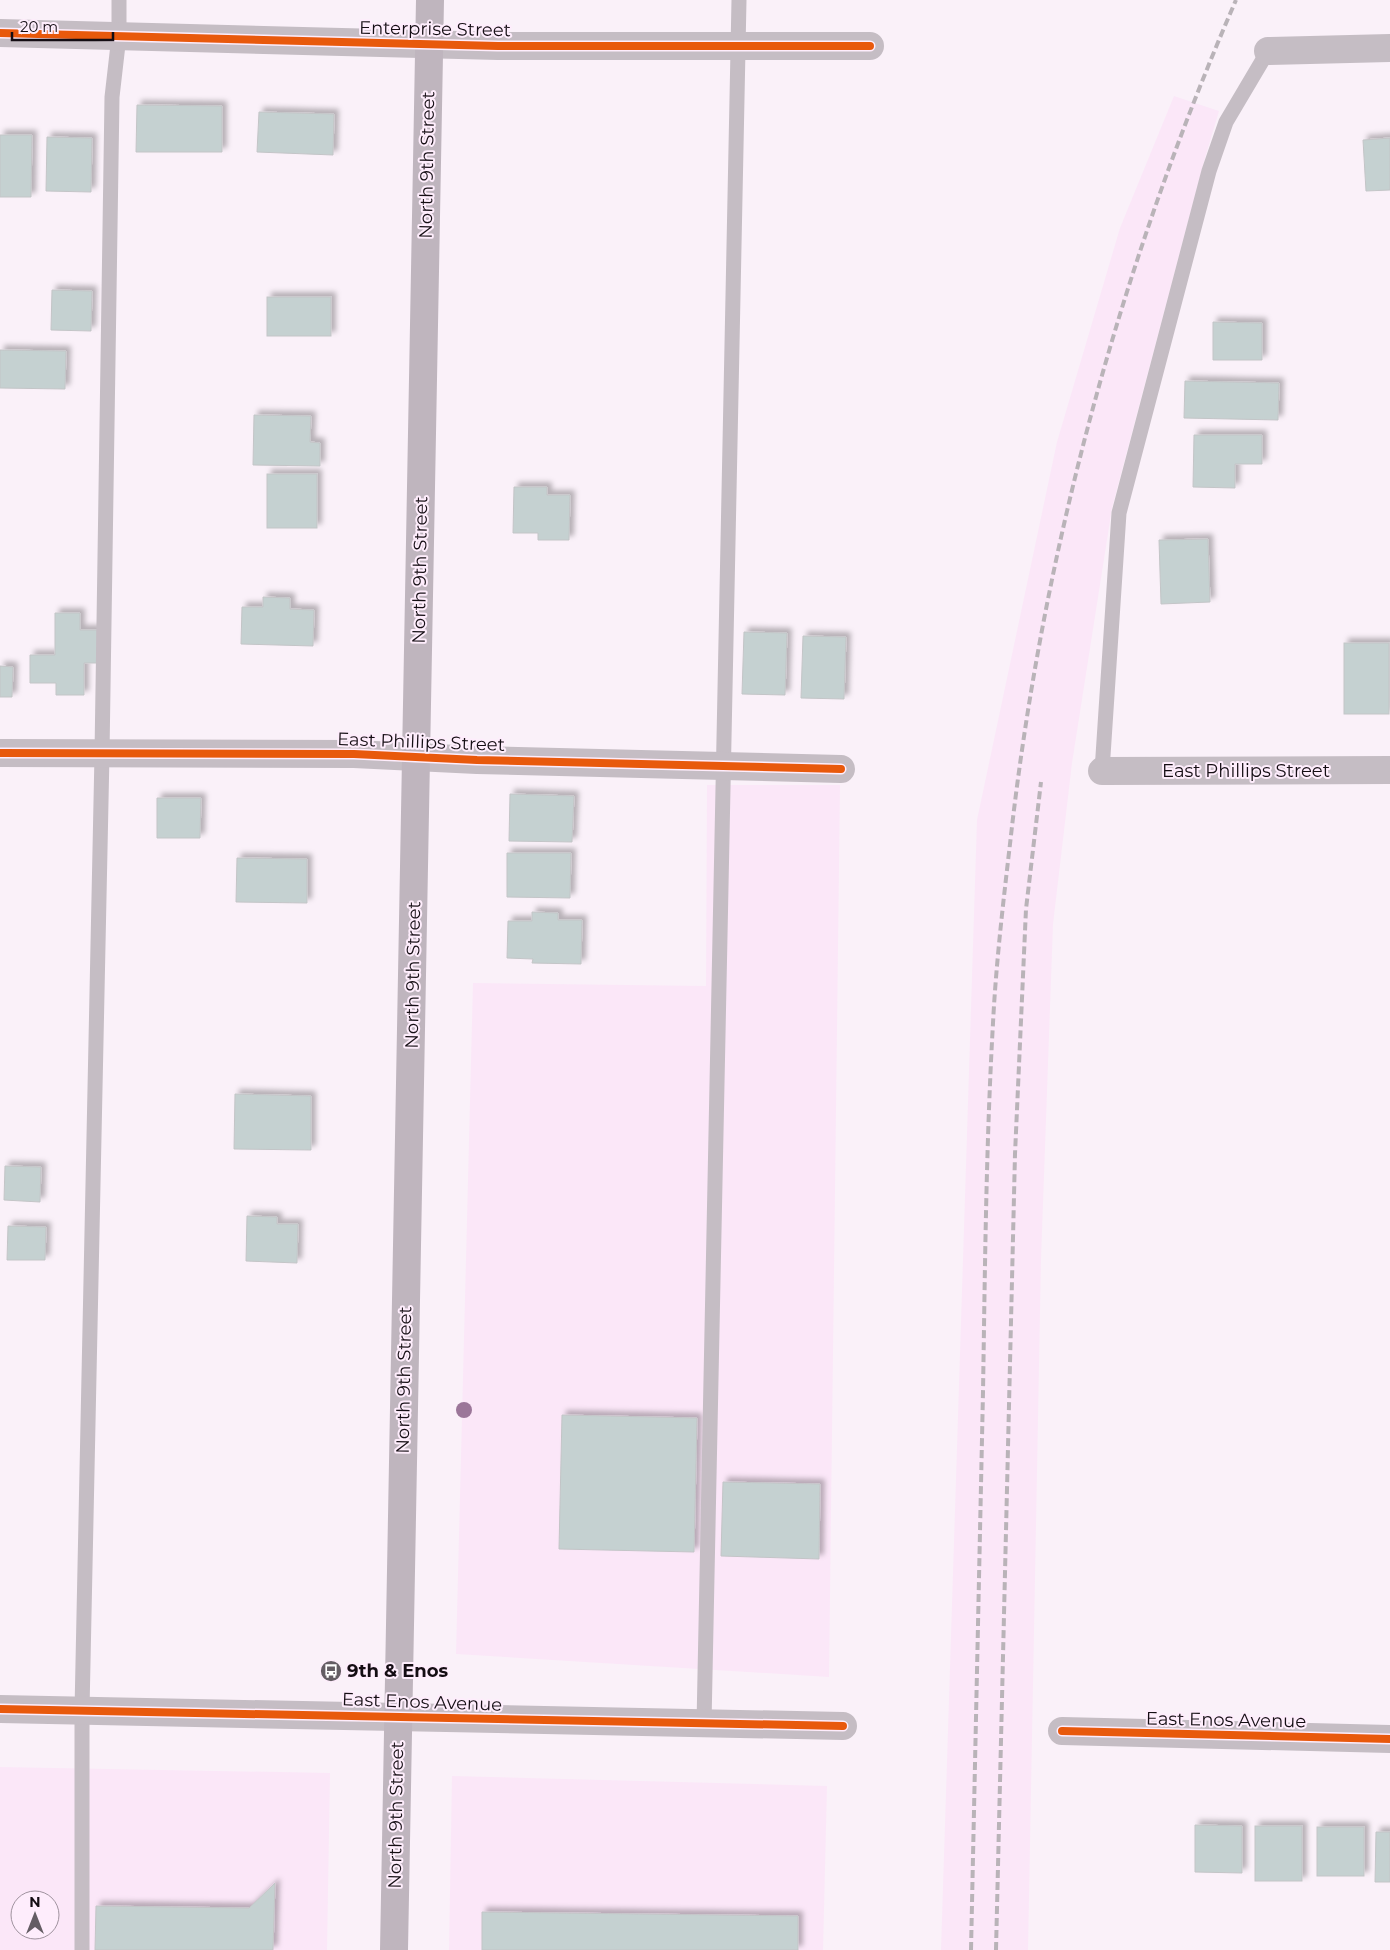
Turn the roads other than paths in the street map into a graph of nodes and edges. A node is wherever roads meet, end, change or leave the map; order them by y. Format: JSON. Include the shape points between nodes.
{"nodes":[{"id":1,"x":119,"y":0,"type":"edge"},
{"id":2,"x":430,"y":0,"type":"edge"},
{"id":3,"x":739,"y":0,"type":"edge"},
{"id":4,"x":0,"y":33,"type":"edge"},
{"id":5,"x":119,"y":36,"type":"junction"},
{"id":6,"x":429,"y":45,"type":"junction"},
{"id":7,"x":870,"y":46,"type":"dead end"},
{"id":8,"x":738,"y":47,"type":"junction"},
{"id":9,"x":1390,"y":48,"type":"edge"},
{"id":10,"x":1268,"y":51,"type":"joint"},
{"id":11,"x":0,"y":753,"type":"edge"},
{"id":12,"x":102,"y":754,"type":"junction"},
{"id":13,"x":417,"y":757,"type":"junction"},
{"id":14,"x":723,"y":766,"type":"junction"},
{"id":15,"x":841,"y":769,"type":"dead end"},
{"id":16,"x":1390,"y":770,"type":"edge"},
{"id":17,"x":1102,"y":771,"type":"joint"},
{"id":18,"x":0,"y":1709,"type":"edge"},
{"id":19,"x":82,"y":1710,"type":"junction"},
{"id":20,"x":398,"y":1717,"type":"junction"},
{"id":21,"x":704,"y":1724,"type":"junction"},
{"id":22,"x":843,"y":1726,"type":"dead end"},
{"id":23,"x":1062,"y":1731,"type":"dead end"},
{"id":24,"x":1390,"y":1739,"type":"edge"},
{"id":25,"x":82,"y":1950,"type":"edge"},
{"id":26,"x":394,"y":1950,"type":"edge"}],
"edges":[{"from":1,"to":5,"type":"lane"},
{"from":2,"to":6,"type":"main road","name":"North 9th Street"},
{"from":3,"to":8,"type":"lane"},
{"from":4,"to":5,"type":"street","name":"Enterprise Street"},
{"from":5,"to":6,"type":"street","name":"Enterprise Street"},
{"from":5,"to":12,"type":"lane","via":[[112,97]]},
{"from":6,"to":8,"type":"street","name":"Enterprise Street"},
{"from":6,"to":13,"type":"main road","name":"North 9th Street"},
{"from":7,"to":8,"type":"street","name":"Enterprise Street"},
{"from":8,"to":14,"type":"lane"},
{"from":9,"to":10,"type":"street"},
{"from":10,"to":17,"type":"lane","via":[[1226,122],[1209,172],[1119,513]]},
{"from":11,"to":12,"type":"street","name":"East Phillips Street"},
{"from":12,"to":13,"type":"street","name":"East Phillips Street"},
{"from":12,"to":19,"type":"lane"},
{"from":13,"to":14,"type":"street","name":"East Phillips Street"},
{"from":13,"to":20,"type":"main road","name":"North 9th Street"},
{"from":14,"to":15,"type":"street","name":"East Phillips Street"},
{"from":14,"to":21,"type":"lane"},
{"from":16,"to":17,"type":"street","name":"East Phillips Street"},
{"from":18,"to":19,"type":"street","name":"East Enos Avenue"},
{"from":19,"to":20,"type":"street","name":"East Enos Avenue"},
{"from":19,"to":25,"type":"lane"},
{"from":20,"to":21,"type":"street","name":"East Enos Avenue"},
{"from":20,"to":26,"type":"main road","name":"North 9th Street"},
{"from":21,"to":22,"type":"street","name":"East Enos Avenue"},
{"from":23,"to":24,"type":"street","name":"East Enos Avenue"}]}
